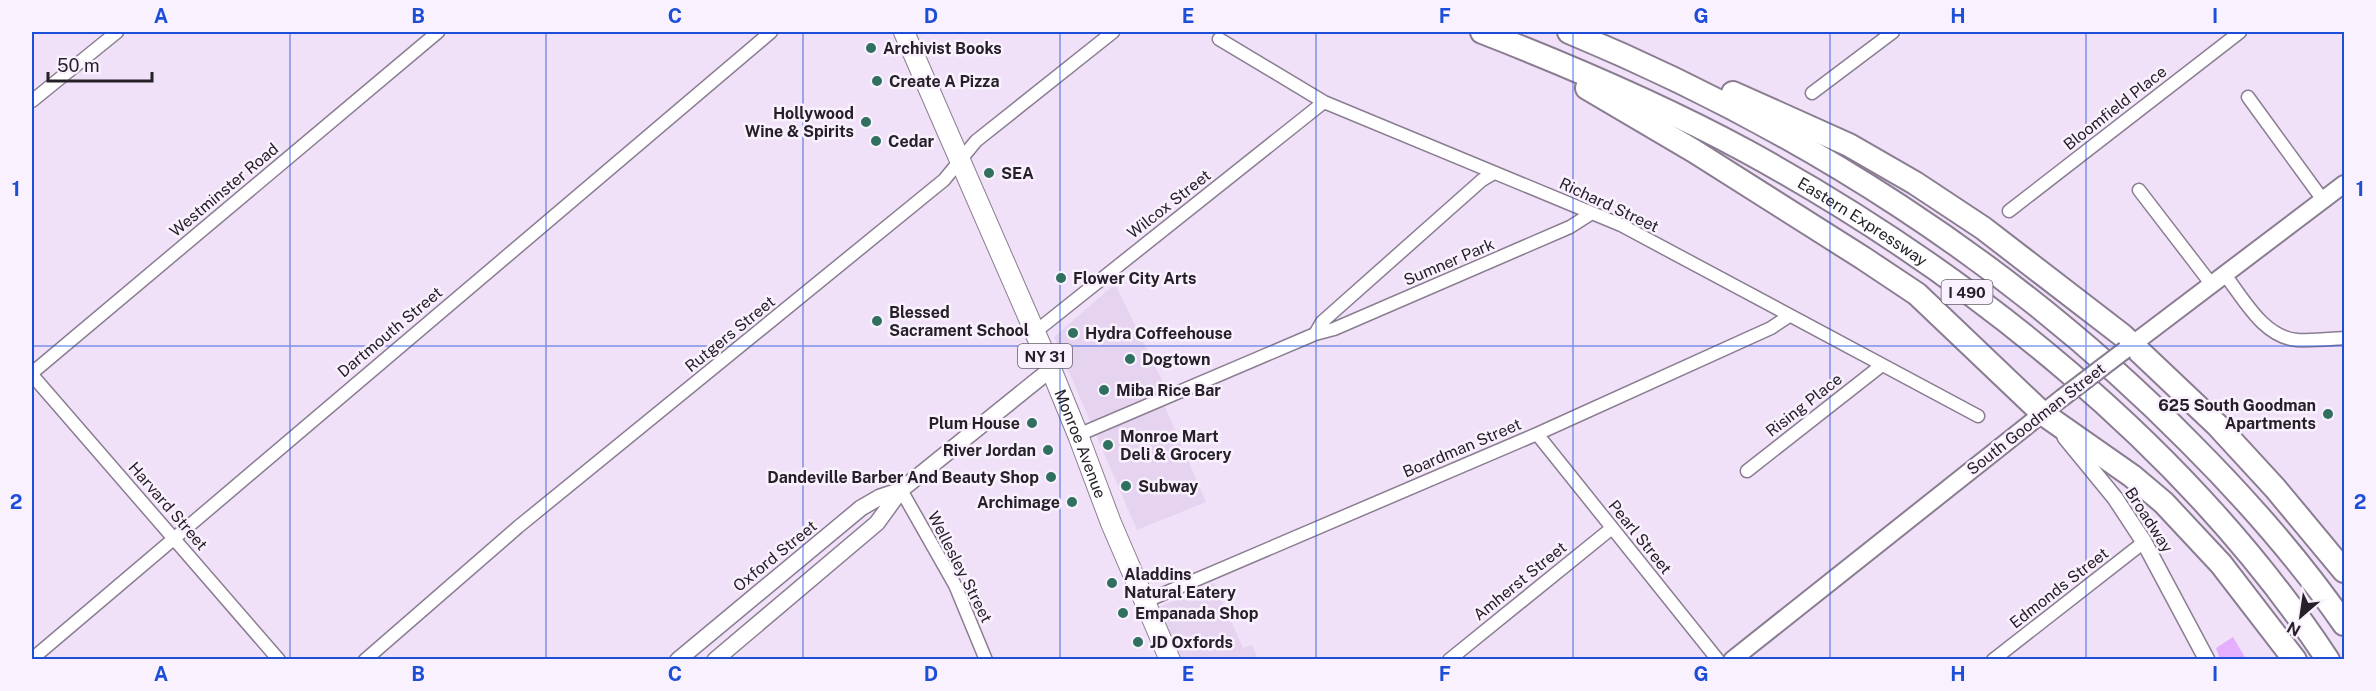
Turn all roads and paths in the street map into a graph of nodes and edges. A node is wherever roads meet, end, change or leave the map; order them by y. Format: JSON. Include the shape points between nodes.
{"nodes":[{"id":1,"x":117,"y":32,"type":"edge"},
{"id":2,"x":438,"y":32,"type":"edge"},
{"id":3,"x":771,"y":32,"type":"edge"},
{"id":4,"x":904,"y":32,"type":"edge"},
{"id":5,"x":1113,"y":32,"type":"edge"},
{"id":6,"x":1482,"y":32,"type":"edge"},
{"id":7,"x":1569,"y":32,"type":"edge"},
{"id":8,"x":1893,"y":32,"type":"edge"},
{"id":9,"x":2240,"y":32,"type":"edge"},
{"id":10,"x":1219,"y":39,"type":"dead end"},
{"id":11,"x":1592,"y":41,"type":"junction"},
{"id":12,"x":1514,"y":44,"type":"junction"},
{"id":13,"x":1812,"y":93,"type":"dead end"},
{"id":14,"x":2248,"y":97,"type":"dead end"},
{"id":15,"x":32,"y":101,"type":"edge"},
{"id":16,"x":1324,"y":102,"type":"junction"},
{"id":17,"x":959,"y":162,"type":"junction"},
{"id":18,"x":1494,"y":173,"type":"junction"},
{"id":19,"x":2344,"y":184,"type":"edge"},
{"id":20,"x":2139,"y":190,"type":"dead end"},
{"id":21,"x":2323,"y":201,"type":"junction"},
{"id":22,"x":2009,"y":212,"type":"dead end"},
{"id":23,"x":1592,"y":213,"type":"junction"},
{"id":24,"x":2218,"y":280,"type":"junction"},
{"id":25,"x":1789,"y":316,"type":"junction"},
{"id":26,"x":1035,"y":332,"type":"junction"},
{"id":27,"x":1315,"y":334,"type":"junction"},
{"id":28,"x":2344,"y":338,"type":"edge"},
{"id":29,"x":2129,"y":347,"type":"junction"},
{"id":30,"x":1882,"y":365,"type":"junction"},
{"id":31,"x":1051,"y":369,"type":"junction"},
{"id":32,"x":32,"y":374,"type":"edge"},
{"id":33,"x":2042,"y":413,"type":"junction"},
{"id":34,"x":1978,"y":416,"type":"dead end"},
{"id":35,"x":1537,"y":434,"type":"junction"},
{"id":36,"x":1078,"y":435,"type":"junction"},
{"id":37,"x":1746,"y":471,"type":"dead end"},
{"id":38,"x":901,"y":490,"type":"junction"},
{"id":39,"x":1612,"y":528,"type":"junction"},
{"id":40,"x":173,"y":537,"type":"junction"},
{"id":41,"x":2144,"y":542,"type":"junction"},
{"id":42,"x":2344,"y":571,"type":"edge"},
{"id":43,"x":1144,"y":602,"type":"junction"},
{"id":44,"x":2344,"y":624,"type":"edge"},
{"id":45,"x":32,"y":659,"type":"edge"},
{"id":46,"x":279,"y":660,"type":"edge"},
{"id":47,"x":365,"y":660,"type":"edge"},
{"id":48,"x":678,"y":660,"type":"edge"},
{"id":49,"x":715,"y":660,"type":"edge"},
{"id":50,"x":987,"y":660,"type":"edge"},
{"id":51,"x":1170,"y":660,"type":"edge"},
{"id":52,"x":1449,"y":660,"type":"edge"},
{"id":53,"x":1718,"y":660,"type":"edge"},
{"id":54,"x":1732,"y":660,"type":"edge"},
{"id":55,"x":1993,"y":660,"type":"edge"},
{"id":56,"x":2207,"y":660,"type":"edge"},
{"id":57,"x":2295,"y":660,"type":"edge"},
{"id":58,"x":2328,"y":660,"type":"edge"}],
"edges":[{"from":1,"to":15,"type":"street"},
{"from":2,"to":32,"type":"street","name":"Westminster Road"},
{"from":3,"to":40,"type":"street","name":"Dartmouth Street"},
{"from":4,"to":17,"type":"main road","name":"Monroe Avenue","number":"NY 31"},
{"from":5,"to":17,"type":"street","name":"Rutgers Street","via":[[976,141]]},
{"from":6,"to":12,"type":"highway","name":"Eastern Expressway","number":"I 490"},
{"from":7,"to":11,"type":"highway","name":"Eastern Expressway","number":"I 490"},
{"from":8,"to":13,"type":"street"},
{"from":9,"to":22,"type":"street","name":"Bloomfield Place"},
{"from":10,"to":16,"type":"street","name":"Richard Street"},
{"from":11,"to":29,"type":"highway","via":[[1777,111],[1887,166],[1983,228]]},
{"from":11,"to":44,"type":"highway","name":"Eastern Expressway","number":"I 490","via":[[1699,90],[1796,142],[1926,222],[2015,287],[2106,363],[2210,463],[2284,545]]},
{"from":12,"to":33,"type":"highway","via":[[1694,151],[1906,286],[1943,316]]},
{"from":12,"to":58,"type":"highway","name":"Eastern Expressway","number":"I 490","via":[[1654,105],[1752,154],[1853,213],[1979,300],[2076,379],[2187,485],[2265,573]]},
{"from":14,"to":21,"type":"street"},
{"from":16,"to":18,"type":"street","name":"Richard Street"},
{"from":16,"to":26,"type":"street","name":"Wilcox Street"},
{"from":17,"to":26,"type":"main road","name":"Monroe Avenue","number":"NY 31"},
{"from":17,"to":47,"type":"street","name":"Rutgers Street","via":[[944,180],[518,527]]},
{"from":18,"to":23,"type":"street","name":"Richard Street"},
{"from":18,"to":27,"type":"street","name":"Sumner Park","via":[[1322,322]]},
{"from":19,"to":21,"type":"main road","name":"South Goodman Street"},
{"from":20,"to":24,"type":"street"},
{"from":21,"to":24,"type":"main road","name":"South Goodman Street"},
{"from":23,"to":25,"type":"street","name":"Richard Street"},
{"from":23,"to":27,"type":"street","name":"Sumner Park","via":[[1570,227]]},
{"from":24,"to":28,"type":"street","via":[[2275,334],[2298,340]]},
{"from":24,"to":29,"type":"main road","name":"South Goodman Street"},
{"from":25,"to":30,"type":"street","name":"Richard Street"},
{"from":25,"to":35,"type":"street","name":"Boardman Street","via":[[1771,328]]},
{"from":26,"to":31,"type":"main road","name":"Monroe Avenue","number":"NY 31"},
{"from":27,"to":36,"type":"street","name":"Sumner Park"},
{"from":29,"to":33,"type":"main road","name":"South Goodman Street","bridge":true},
{"from":29,"to":42,"type":"highway","via":[[2217,425]]},
{"from":30,"to":34,"type":"street","name":"Richard Street"},
{"from":30,"to":37,"type":"street","name":"Rising Place"},
{"from":31,"to":36,"type":"main road","name":"Monroe Avenue","number":"NY 31"},
{"from":31,"to":38,"type":"street","name":"Oxford Street"},
{"from":32,"to":40,"type":"street","name":"Harvard Street"},
{"from":33,"to":41,"type":"street","name":"Broadway","via":[[2099,478]]},
{"from":33,"to":54,"type":"main road","name":"South Goodman Street"},
{"from":33,"to":57,"type":"highway","via":[[2122,468],[2164,503],[2226,570]]},
{"from":35,"to":39,"type":"street","name":"Pearl Street"},
{"from":35,"to":43,"type":"street","name":"Boardman Street"},
{"from":36,"to":43,"type":"main road","name":"Monroe Avenue","number":"NY 31"},
{"from":38,"to":48,"type":"street","name":"Oxford Street","via":[[861,508]]},
{"from":38,"to":49,"type":"street","name":"Oxford Street","via":[[877,523]]},
{"from":38,"to":50,"type":"street","name":"Wellesley Street","via":[[954,585]]},
{"from":39,"to":52,"type":"street","name":"Amherst Street"},
{"from":39,"to":53,"type":"street","name":"Pearl Street"},
{"from":40,"to":45,"type":"street","name":"Dartmouth Street"},
{"from":40,"to":46,"type":"street","name":"Harvard Street"},
{"from":41,"to":55,"type":"street","name":"Edmonds Street"},
{"from":41,"to":56,"type":"street","name":"Broadway"},
{"from":43,"to":51,"type":"main road","name":"Monroe Avenue","number":"NY 31"}]}
